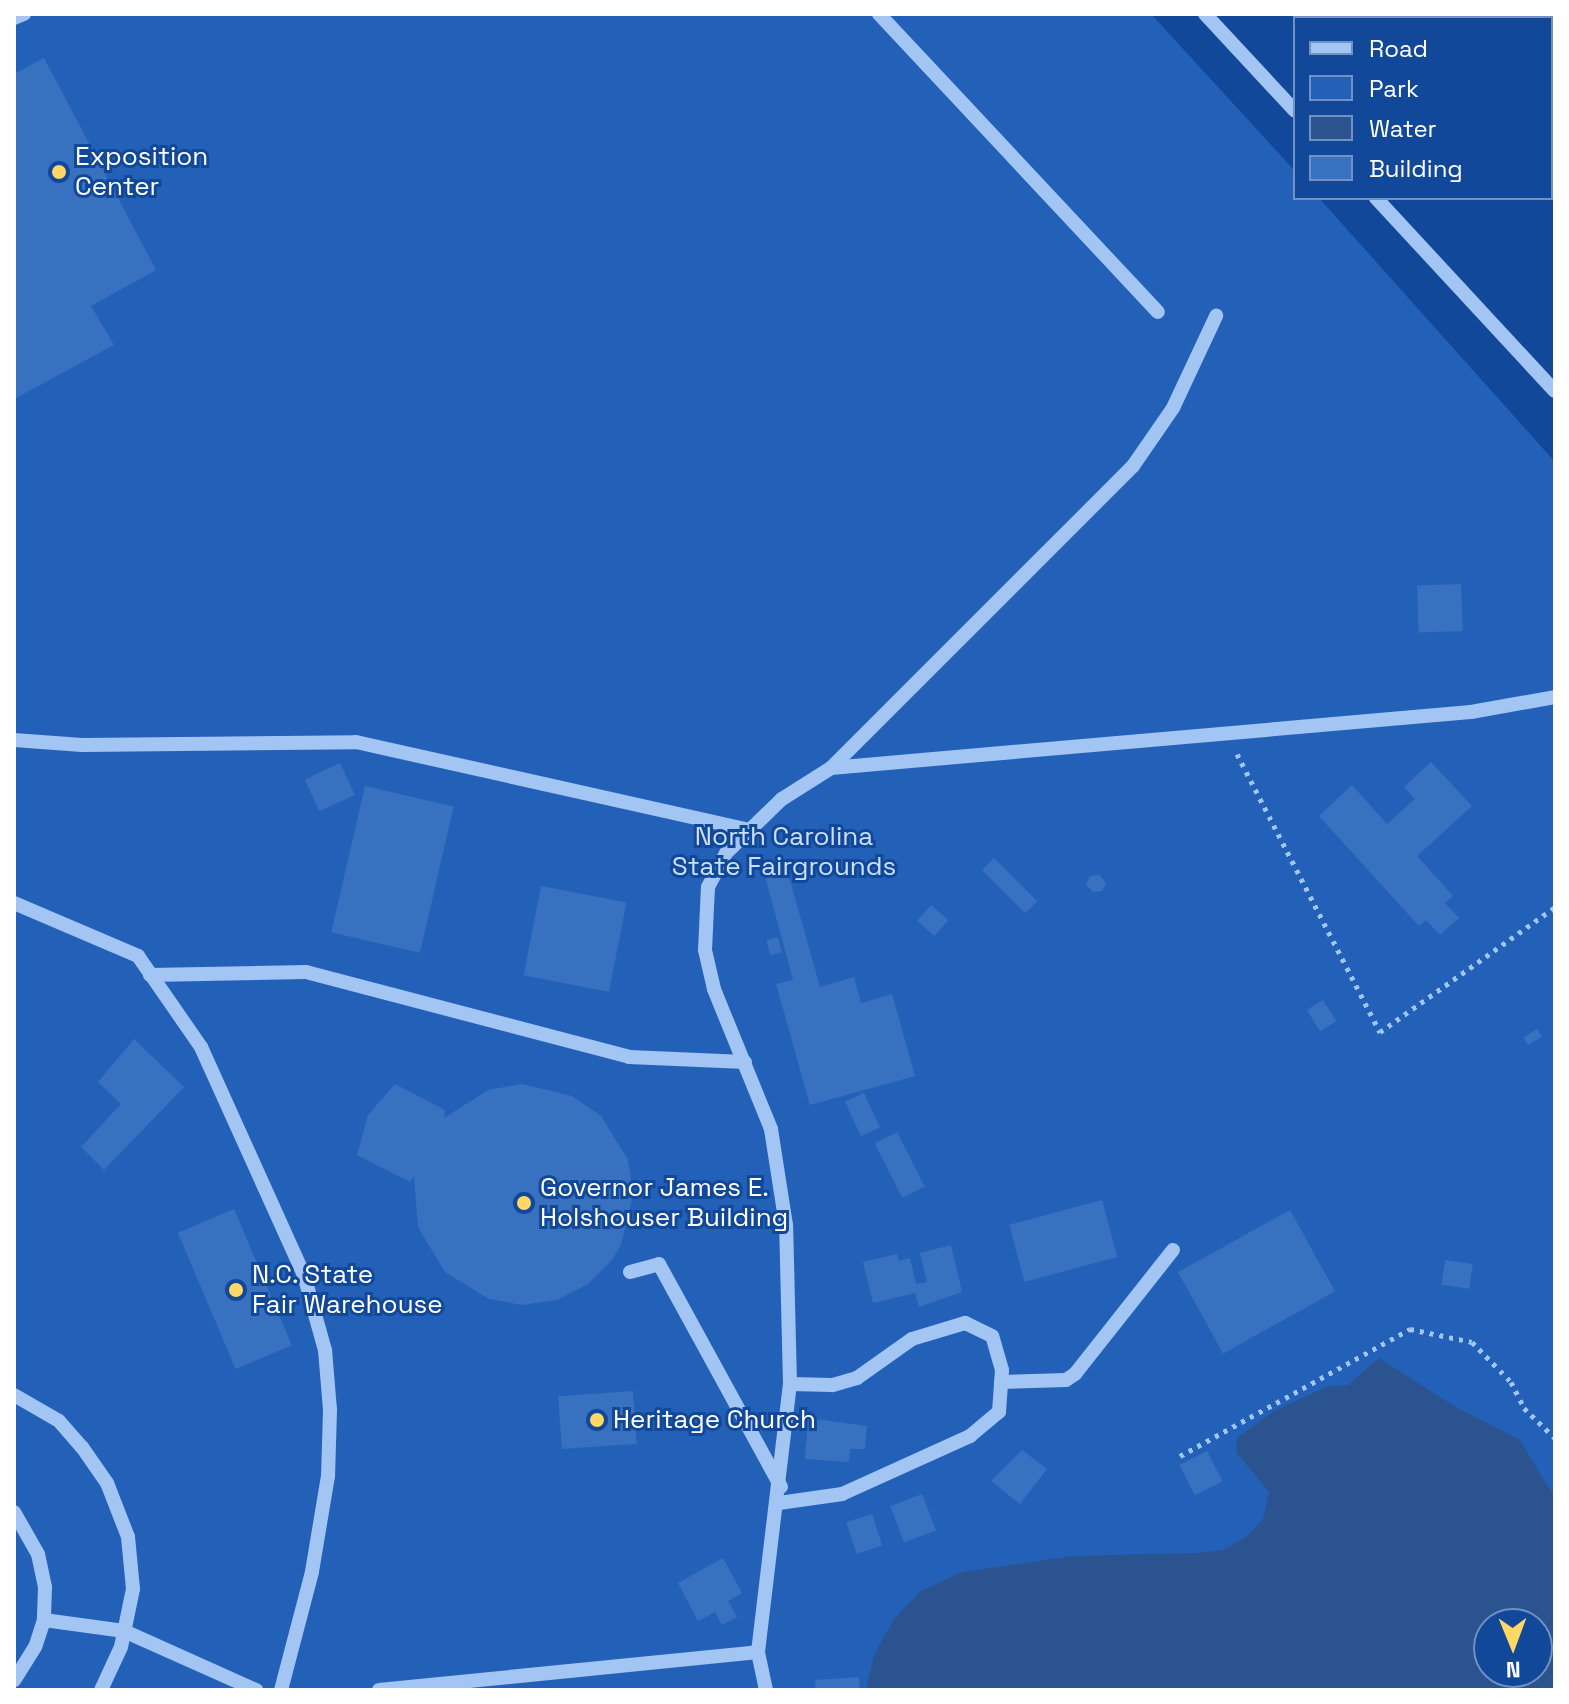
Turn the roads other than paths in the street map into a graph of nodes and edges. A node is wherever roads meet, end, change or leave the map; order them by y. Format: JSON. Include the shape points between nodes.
{"nodes":[{"id":1,"x":24,"y":14,"type":"edge"},
{"id":2,"x":879,"y":14,"type":"edge"},
{"id":3,"x":1205,"y":14,"type":"edge"},
{"id":4,"x":14,"y":18,"type":"edge"},
{"id":5,"x":1293,"y":109,"type":"edge"},
{"id":6,"x":1378,"y":200,"type":"edge"},
{"id":7,"x":1158,"y":312,"type":"dead end"},
{"id":8,"x":1216,"y":316,"type":"dead end"},
{"id":9,"x":1555,"y":391,"type":"edge"},
{"id":10,"x":1555,"y":697,"type":"edge"},
{"id":11,"x":14,"y":740,"type":"edge"},
{"id":12,"x":831,"y":768,"type":"junction"},
{"id":13,"x":746,"y":829,"type":"junction"},
{"id":14,"x":14,"y":903,"type":"edge"},
{"id":15,"x":150,"y":975,"type":"junction"},
{"id":16,"x":745,"y":1062,"type":"junction"},
{"id":17,"x":1173,"y":1250,"type":"dead end"},
{"id":18,"x":630,"y":1272,"type":"dead end"},
{"id":19,"x":1001,"y":1382,"type":"junction"},
{"id":20,"x":790,"y":1384,"type":"junction"},
{"id":21,"x":14,"y":1395,"type":"edge"},
{"id":22,"x":780,"y":1495,"type":"junction"},
{"id":23,"x":14,"y":1512,"type":"edge"},
{"id":24,"x":44,"y":1620,"type":"junction"},
{"id":25,"x":124,"y":1631,"type":"junction"},
{"id":26,"x":758,"y":1652,"type":"junction"},
{"id":27,"x":14,"y":1680,"type":"edge"},
{"id":28,"x":101,"y":1690,"type":"edge"},
{"id":29,"x":256,"y":1690,"type":"edge"},
{"id":30,"x":281,"y":1690,"type":"edge"},
{"id":31,"x":379,"y":1690,"type":"edge"},
{"id":32,"x":766,"y":1690,"type":"edge"}],
"edges":[{"from":1,"to":4,"type":"street"},
{"from":2,"to":7,"type":"street"},
{"from":3,"to":5,"type":"street"},
{"from":6,"to":9,"type":"street"},
{"from":8,"to":12,"type":"street","via":[[1173,408],[1133,466]]},
{"from":10,"to":12,"type":"street","via":[[1471,712]]},
{"from":11,"to":13,"type":"street","via":[[82,745],[356,742]]},
{"from":12,"to":13,"type":"street"},
{"from":13,"to":16,"type":"street","via":[[716,869],[704,912],[714,989]]},
{"from":14,"to":15,"type":"street","via":[[138,956]]},
{"from":15,"to":16,"type":"street","via":[[306,972],[629,1057]]},
{"from":15,"to":30,"type":"street","via":[[201,1047],[304,1275],[325,1350],[328,1476],[312,1572]]},
{"from":16,"to":20,"type":"street","via":[[757,1085],[780,1167]]},
{"from":17,"to":19,"type":"street","via":[[1075,1374],[1066,1380]]},
{"from":18,"to":22,"type":"street","via":[[659,1264]]},
{"from":19,"to":20,"type":"street","via":[[992,1336],[965,1323],[912,1339],[857,1378],[832,1385]]},
{"from":19,"to":22,"type":"street","via":[[999,1412],[970,1436],[842,1494]]},
{"from":20,"to":22,"type":"street"},
{"from":21,"to":25,"type":"street","via":[[59,1421],[107,1483],[128,1537],[133,1589]]},
{"from":22,"to":26,"type":"street"},
{"from":23,"to":24,"type":"street","via":[[38,1554]]},
{"from":24,"to":25,"type":"street"},
{"from":24,"to":27,"type":"street","via":[[35,1647]]},
{"from":25,"to":28,"type":"street"},
{"from":25,"to":29,"type":"street"},
{"from":26,"to":31,"type":"street"},
{"from":26,"to":32,"type":"street"}]}
